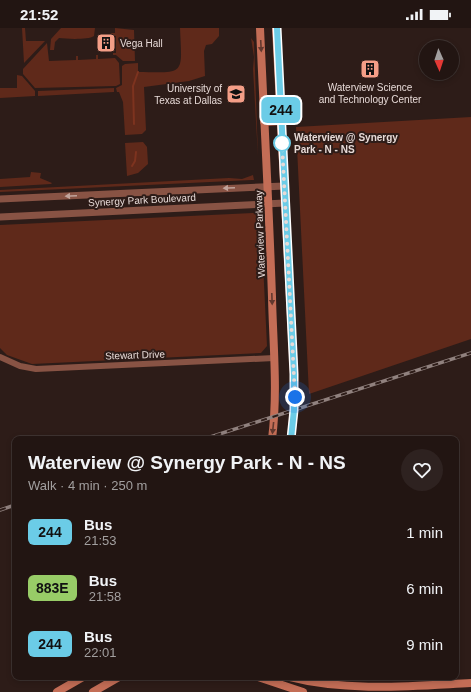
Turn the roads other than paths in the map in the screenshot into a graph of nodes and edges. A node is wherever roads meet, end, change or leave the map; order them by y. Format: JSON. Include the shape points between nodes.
{"nodes":[{"id":1,"x":260,"y":28,"type":"edge"},
{"id":2,"x":276,"y":28,"type":"edge"},
{"id":3,"x":281,"y":121,"type":"junction"},
{"id":4,"x":264,"y":122,"type":"junction"},
{"id":5,"x":268,"y":186,"type":"junction"},
{"id":6,"x":284,"y":186,"type":"junction"},
{"id":7,"x":0,"y":200,"type":"edge"},
{"id":8,"x":285,"y":203,"type":"junction"},
{"id":9,"x":269,"y":204,"type":"junction"},
{"id":10,"x":0,"y":217,"type":"edge"},
{"id":11,"x":0,"y":357,"type":"edge"},
{"id":12,"x":274,"y":358,"type":"junction"},
{"id":13,"x":272,"y":436,"type":"edge"},
{"id":14,"x":290,"y":436,"type":"edge"},
{"id":15,"x":78,"y":680,"type":"edge"},
{"id":16,"x":114,"y":680,"type":"edge"},
{"id":17,"x":267,"y":680,"type":"edge"},
{"id":18,"x":301,"y":680,"type":"edge"},
{"id":19,"x":471,"y":684,"type":"edge"},
{"id":20,"x":57,"y":692,"type":"edge"},
{"id":21,"x":93,"y":692,"type":"edge"},
{"id":22,"x":303,"y":692,"type":"edge"}],
"edges":[{"from":1,"to":4,"type":"main road","name":"Waterview Parkway","one_way":true},
{"from":2,"to":3,"type":"main road"},
{"from":3,"to":4,"type":"main road"},
{"from":3,"to":6,"type":"main road"},
{"from":4,"to":5,"type":"main road","name":"Waterview Parkway"},
{"from":5,"to":6,"type":"street","name":"Synergy Park Boulevard"},
{"from":5,"to":7,"type":"street","name":"Synergy Park Boulevard","one_way":true},
{"from":5,"to":9,"type":"main road","name":"Waterview Parkway"},
{"from":6,"to":8,"type":"main road"},
{"from":8,"to":9,"type":"street","name":"Synergy Park Boulevard"},
{"from":8,"to":14,"type":"main road","via":[[295,381]]},
{"from":9,"to":10,"type":"street","name":"Synergy Park Boulevard"},
{"from":9,"to":12,"type":"main road","name":"Waterview Parkway","one_way":true},
{"from":11,"to":12,"type":"street","name":"Stewart Drive","via":[[20,366],[36,369]]},
{"from":12,"to":13,"type":"main road","name":"Waterview Parkway","one_way":true},
{"from":15,"to":20,"type":"main road"},
{"from":16,"to":21,"type":"main road"},
{"from":17,"to":22,"type":"main road"},
{"from":18,"to":19,"type":"main road","via":[[321,685],[360,687]]}]}
